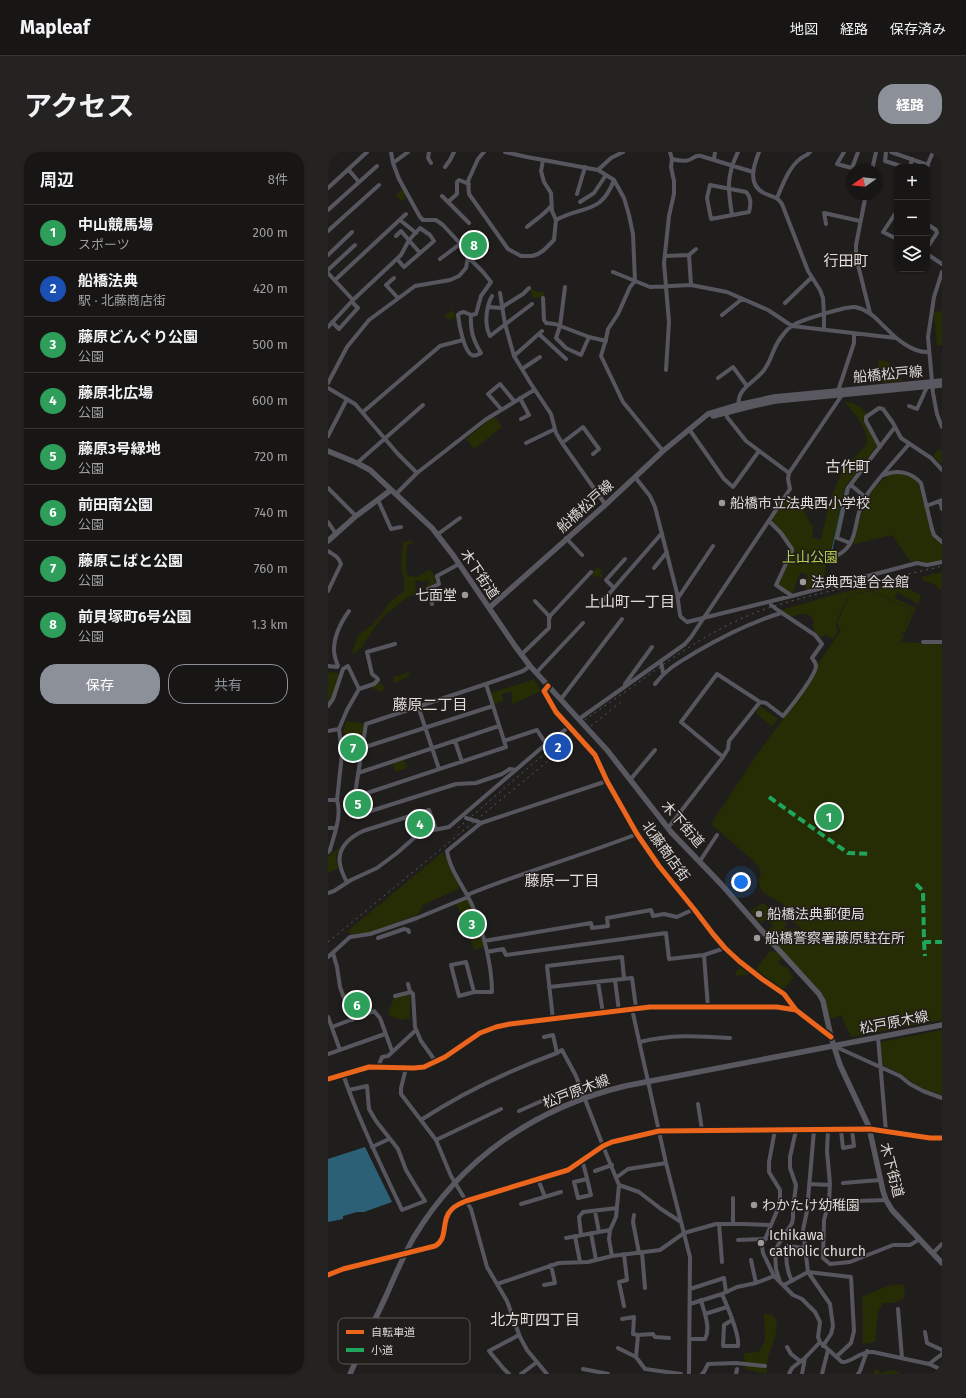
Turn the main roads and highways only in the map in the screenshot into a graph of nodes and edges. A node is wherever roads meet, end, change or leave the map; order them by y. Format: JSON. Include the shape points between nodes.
{"nodes":[{"id":1,"x":942,"y":381,"type":"edge"},
{"id":2,"x":930,"y":385,"type":"junction"},
{"id":3,"x":942,"y":385,"type":"edge"},
{"id":4,"x":739,"y":407,"type":"junction"},
{"id":5,"x":698,"y":422,"type":"junction"},
{"id":6,"x":328,"y":451,"type":"edge"},
{"id":7,"x":391,"y":490,"type":"junction"},
{"id":8,"x":328,"y":541,"type":"edge"},
{"id":9,"x":489,"y":608,"type":"junction"},
{"id":10,"x":942,"y":1025,"type":"edge"},
{"id":11,"x":834,"y":1046,"type":"junction"},
{"id":12,"x":942,"y":1263,"type":"edge"},
{"id":13,"x":375,"y":1318,"type":"edge"},
{"id":14,"x":355,"y":1364,"type":"edge"},
{"id":15,"x":350,"y":1374,"type":"edge"}],
"edges":[{"from":1,"to":2,"type":"main road","name":"船橋松戸線"},
{"from":2,"to":3,"type":"main road","name":"船橋松戸線"},
{"from":2,"to":4,"type":"main road","name":"船橋松戸線","via":[[840,393]]},
{"from":4,"to":5,"type":"main road","name":"船橋松戸線"},
{"from":4,"to":5,"type":"main road","name":"船橋松戸線","via":[[712,412]]},
{"from":5,"to":9,"type":"main road","name":"船橋松戸線"},
{"from":6,"to":7,"type":"main road","name":"木下街道","via":[[370,470]]},
{"from":7,"to":8,"type":"main road"},
{"from":7,"to":9,"type":"main road","name":"木下街道","via":[[438,534]]},
{"from":9,"to":11,"type":"main road","name":"木下街道","via":[[521,655],[610,754],[668,828],[819,994]]},
{"from":10,"to":11,"type":"main road","name":"松戸原木線"},
{"from":11,"to":12,"type":"main road","name":"木下街道","via":[[870,1129],[886,1200],[892,1210]]},
{"from":11,"to":13,"type":"main road","name":"松戸原木線","via":[[648,1080],[605,1091],[548,1113],[509,1135],[455,1183],[427,1218],[405,1253]]},
{"from":14,"to":15,"type":"main road","name":"松戸原木線"}]}
